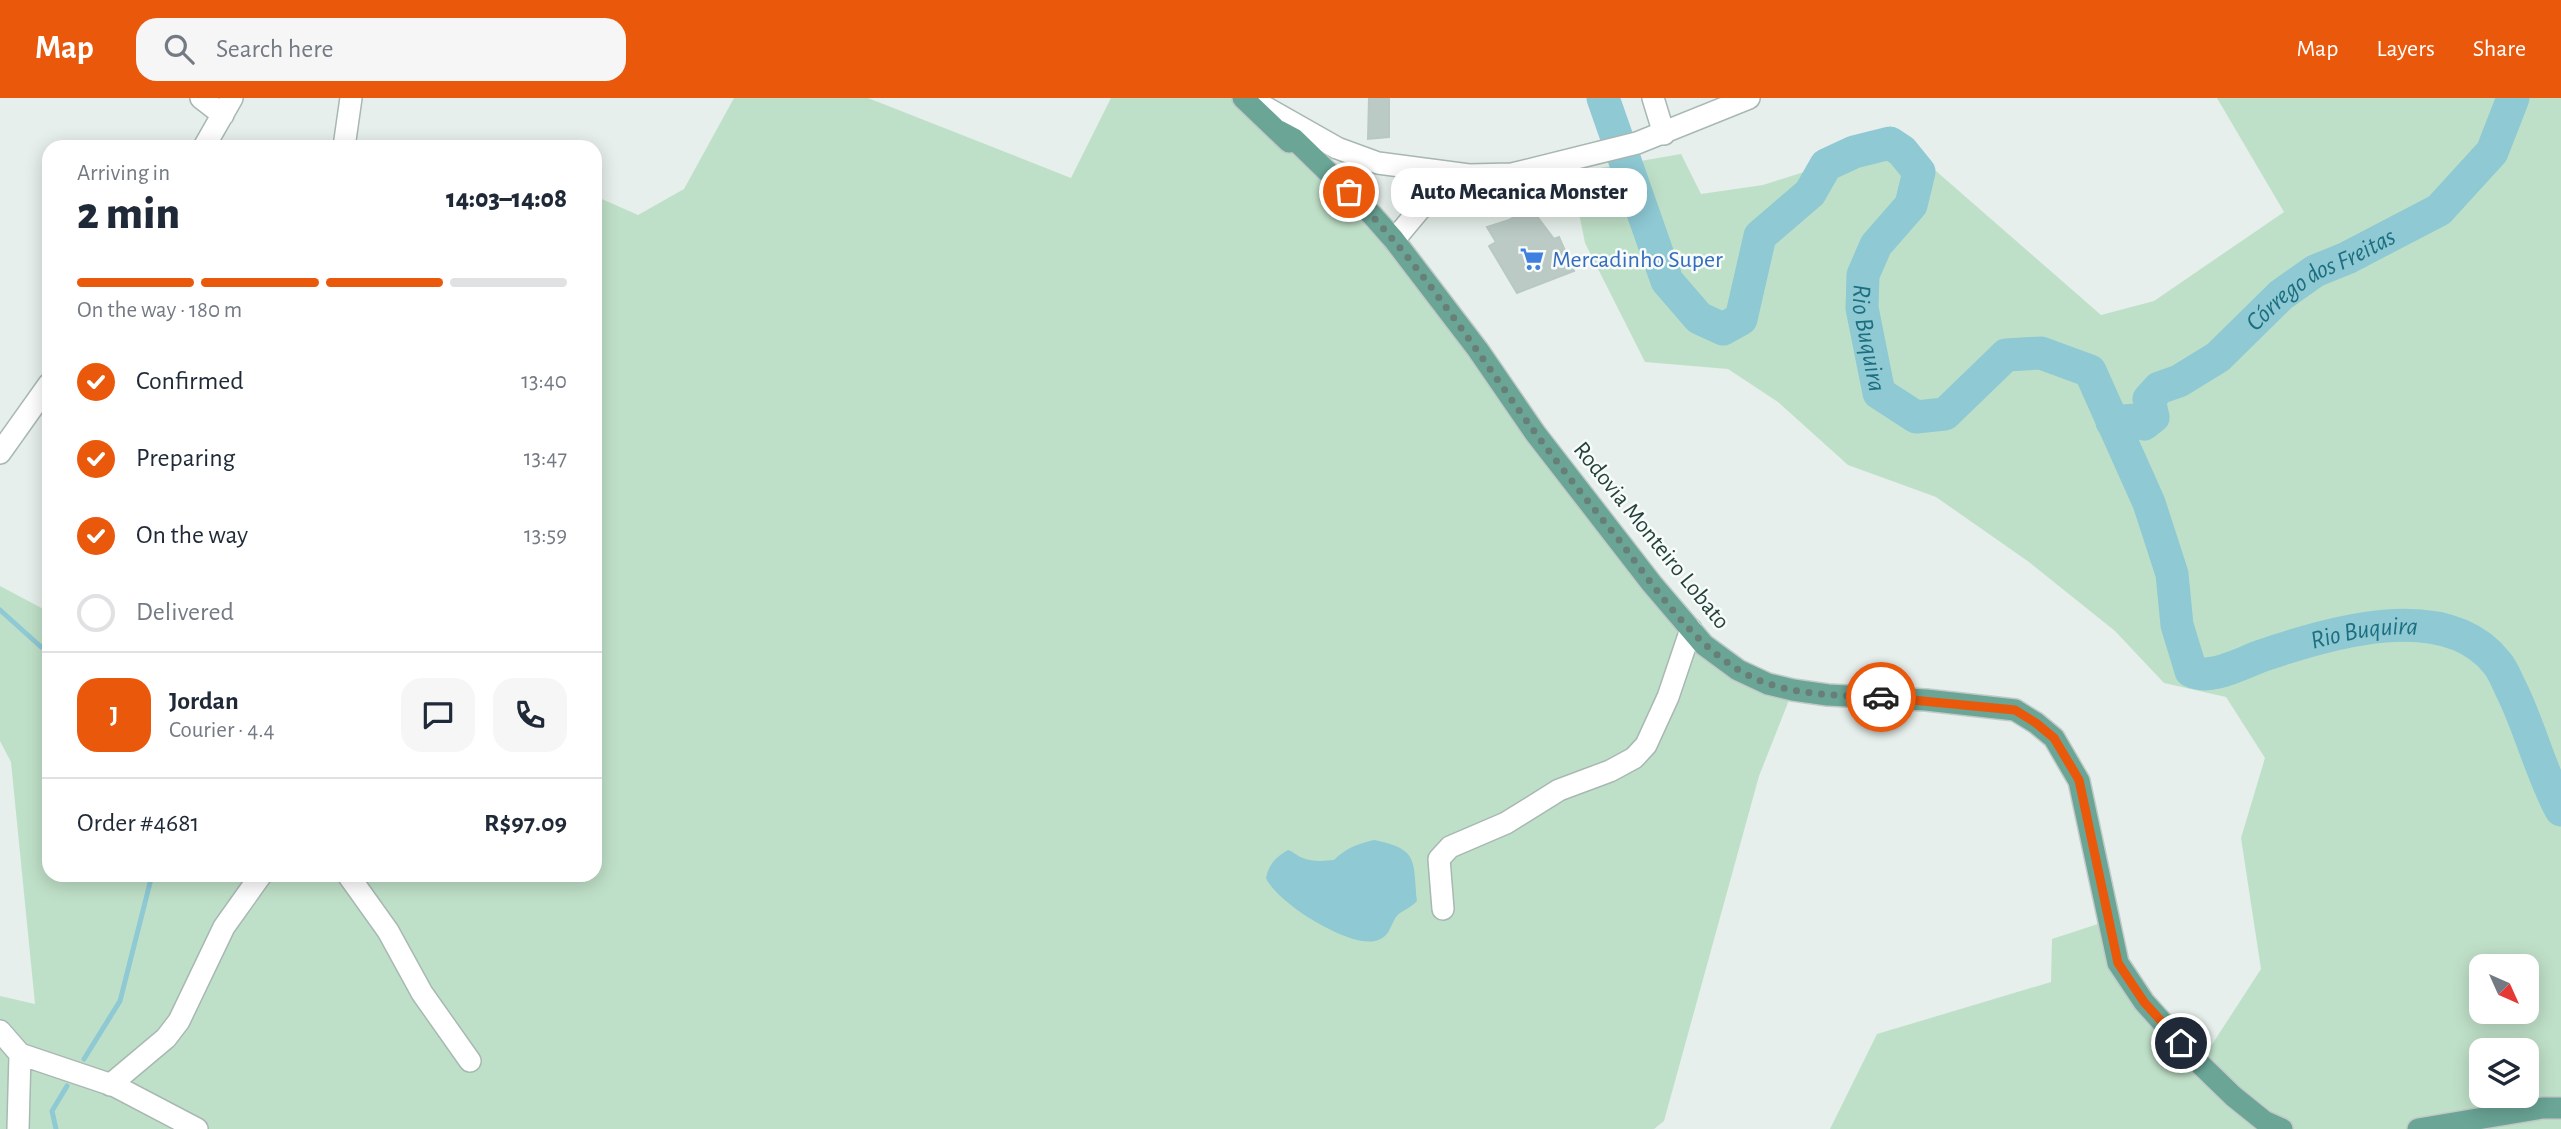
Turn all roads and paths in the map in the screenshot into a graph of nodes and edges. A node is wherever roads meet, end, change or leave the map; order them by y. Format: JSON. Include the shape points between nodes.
{"nodes":[{"id":1,"x":201,"y":98,"type":"edge"},
{"id":2,"x":351,"y":98,"type":"edge"},
{"id":3,"x":1243,"y":98,"type":"edge"},
{"id":4,"x":1249,"y":98,"type":"edge"},
{"id":5,"x":1653,"y":98,"type":"edge"},
{"id":6,"x":1749,"y":98,"type":"edge"},
{"id":7,"x":227,"y":107,"type":"edge"},
{"id":8,"x":1664,"y":134,"type":"junction"},
{"id":9,"x":208,"y":140,"type":"edge"},
{"id":10,"x":345,"y":140,"type":"edge"},
{"id":11,"x":1469,"y":175,"type":"junction"},
{"id":12,"x":1394,"y":240,"type":"junction"},
{"id":13,"x":42,"y":394,"type":"edge"},
{"id":14,"x":0,"y":453,"type":"edge"},
{"id":15,"x":1691,"y":629,"type":"junction"},
{"id":16,"x":256,"y":882,"type":"edge"},
{"id":17,"x":353,"y":882,"type":"edge"},
{"id":18,"x":1443,"y":909,"type":"dead end"},
{"id":19,"x":0,"y":1031,"type":"edge"},
{"id":20,"x":20,"y":1054,"type":"junction"},
{"id":21,"x":470,"y":1061,"type":"dead end"},
{"id":22,"x":110,"y":1085,"type":"junction"},
{"id":23,"x":2561,"y":1108,"type":"edge"},
{"id":24,"x":18,"y":1129,"type":"edge"},
{"id":25,"x":197,"y":1129,"type":"edge"},
{"id":26,"x":2282,"y":1129,"type":"edge"},
{"id":27,"x":2418,"y":1129,"type":"edge"}],
"edges":[{"from":1,"to":7,"type":"street"},
{"from":2,"to":10,"type":"street"},
{"from":3,"to":12,"type":"main road","name":"Rodovia Monteiro Lobato","via":[[1294,139]]},
{"from":4,"to":11,"type":"street","via":[[1337,148],[1378,163]]},
{"from":5,"to":8,"type":"street"},
{"from":6,"to":8,"type":"street"},
{"from":7,"to":9,"type":"street"},
{"from":8,"to":11,"type":"street","via":[[1513,174]]},
{"from":11,"to":12,"type":"street","via":[[1430,197]]},
{"from":12,"to":15,"type":"main road","name":"Rodovia Monteiro Lobato","via":[[1535,433]]},
{"from":13,"to":14,"type":"street"},
{"from":15,"to":18,"type":"street","via":[[1646,746],[1610,771],[1559,790],[1506,823],[1450,846],[1440,859]]},
{"from":15,"to":26,"type":"main road","name":"Rodovia Monteiro Lobato","via":[[1704,645],[1738,670],[1768,684],[1828,695],[2015,710],[2054,738],[2079,780],[2114,949],[2125,976],[2233,1097]]},
{"from":16,"to":22,"type":"street","via":[[224,927],[179,1021],[166,1038]]},
{"from":17,"to":21,"type":"street"},
{"from":19,"to":20,"type":"street"},
{"from":20,"to":22,"type":"street"},
{"from":20,"to":24,"type":"street"},
{"from":22,"to":25,"type":"street"},
{"from":23,"to":27,"type":"main road"}]}
